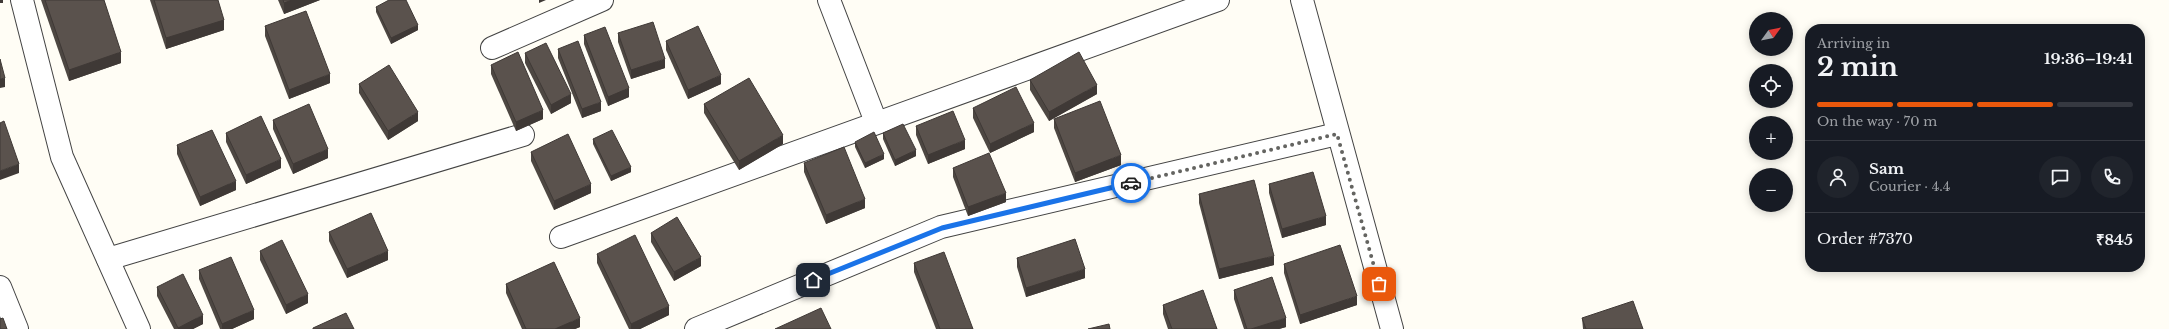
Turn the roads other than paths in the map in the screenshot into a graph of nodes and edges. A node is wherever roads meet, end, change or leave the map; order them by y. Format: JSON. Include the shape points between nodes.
{"nodes":[{"id":1,"x":22,"y":0,"type":"edge"},
{"id":2,"x":602,"y":0,"type":"edge"},
{"id":3,"x":829,"y":0,"type":"edge"},
{"id":4,"x":1218,"y":0,"type":"edge"},
{"id":5,"x":1302,"y":0,"type":"edge"},
{"id":6,"x":492,"y":48,"type":"dead end"},
{"id":7,"x":876,"y":122,"type":"junction"},
{"id":8,"x":1337,"y":134,"type":"junction"},
{"id":9,"x":523,"y":135,"type":"dead end"},
{"id":10,"x":561,"y":237,"type":"dead end"},
{"id":11,"x":108,"y":260,"type":"junction"},
{"id":12,"x":0,"y":287,"type":"edge"},
{"id":13,"x":17,"y":329,"type":"edge"},
{"id":14,"x":139,"y":329,"type":"edge"},
{"id":15,"x":696,"y":329,"type":"edge"},
{"id":16,"x":1392,"y":329,"type":"edge"}],
"edges":[{"from":1,"to":11,"type":"street","via":[[62,157]]},
{"from":2,"to":6,"type":"street"},
{"from":3,"to":7,"type":"street"},
{"from":4,"to":7,"type":"street"},
{"from":5,"to":8,"type":"street"},
{"from":7,"to":10,"type":"street"},
{"from":8,"to":15,"type":"street","via":[[942,228]]},
{"from":8,"to":16,"type":"street"},
{"from":9,"to":11,"type":"street"},
{"from":11,"to":14,"type":"street"},
{"from":12,"to":13,"type":"street"}]}
